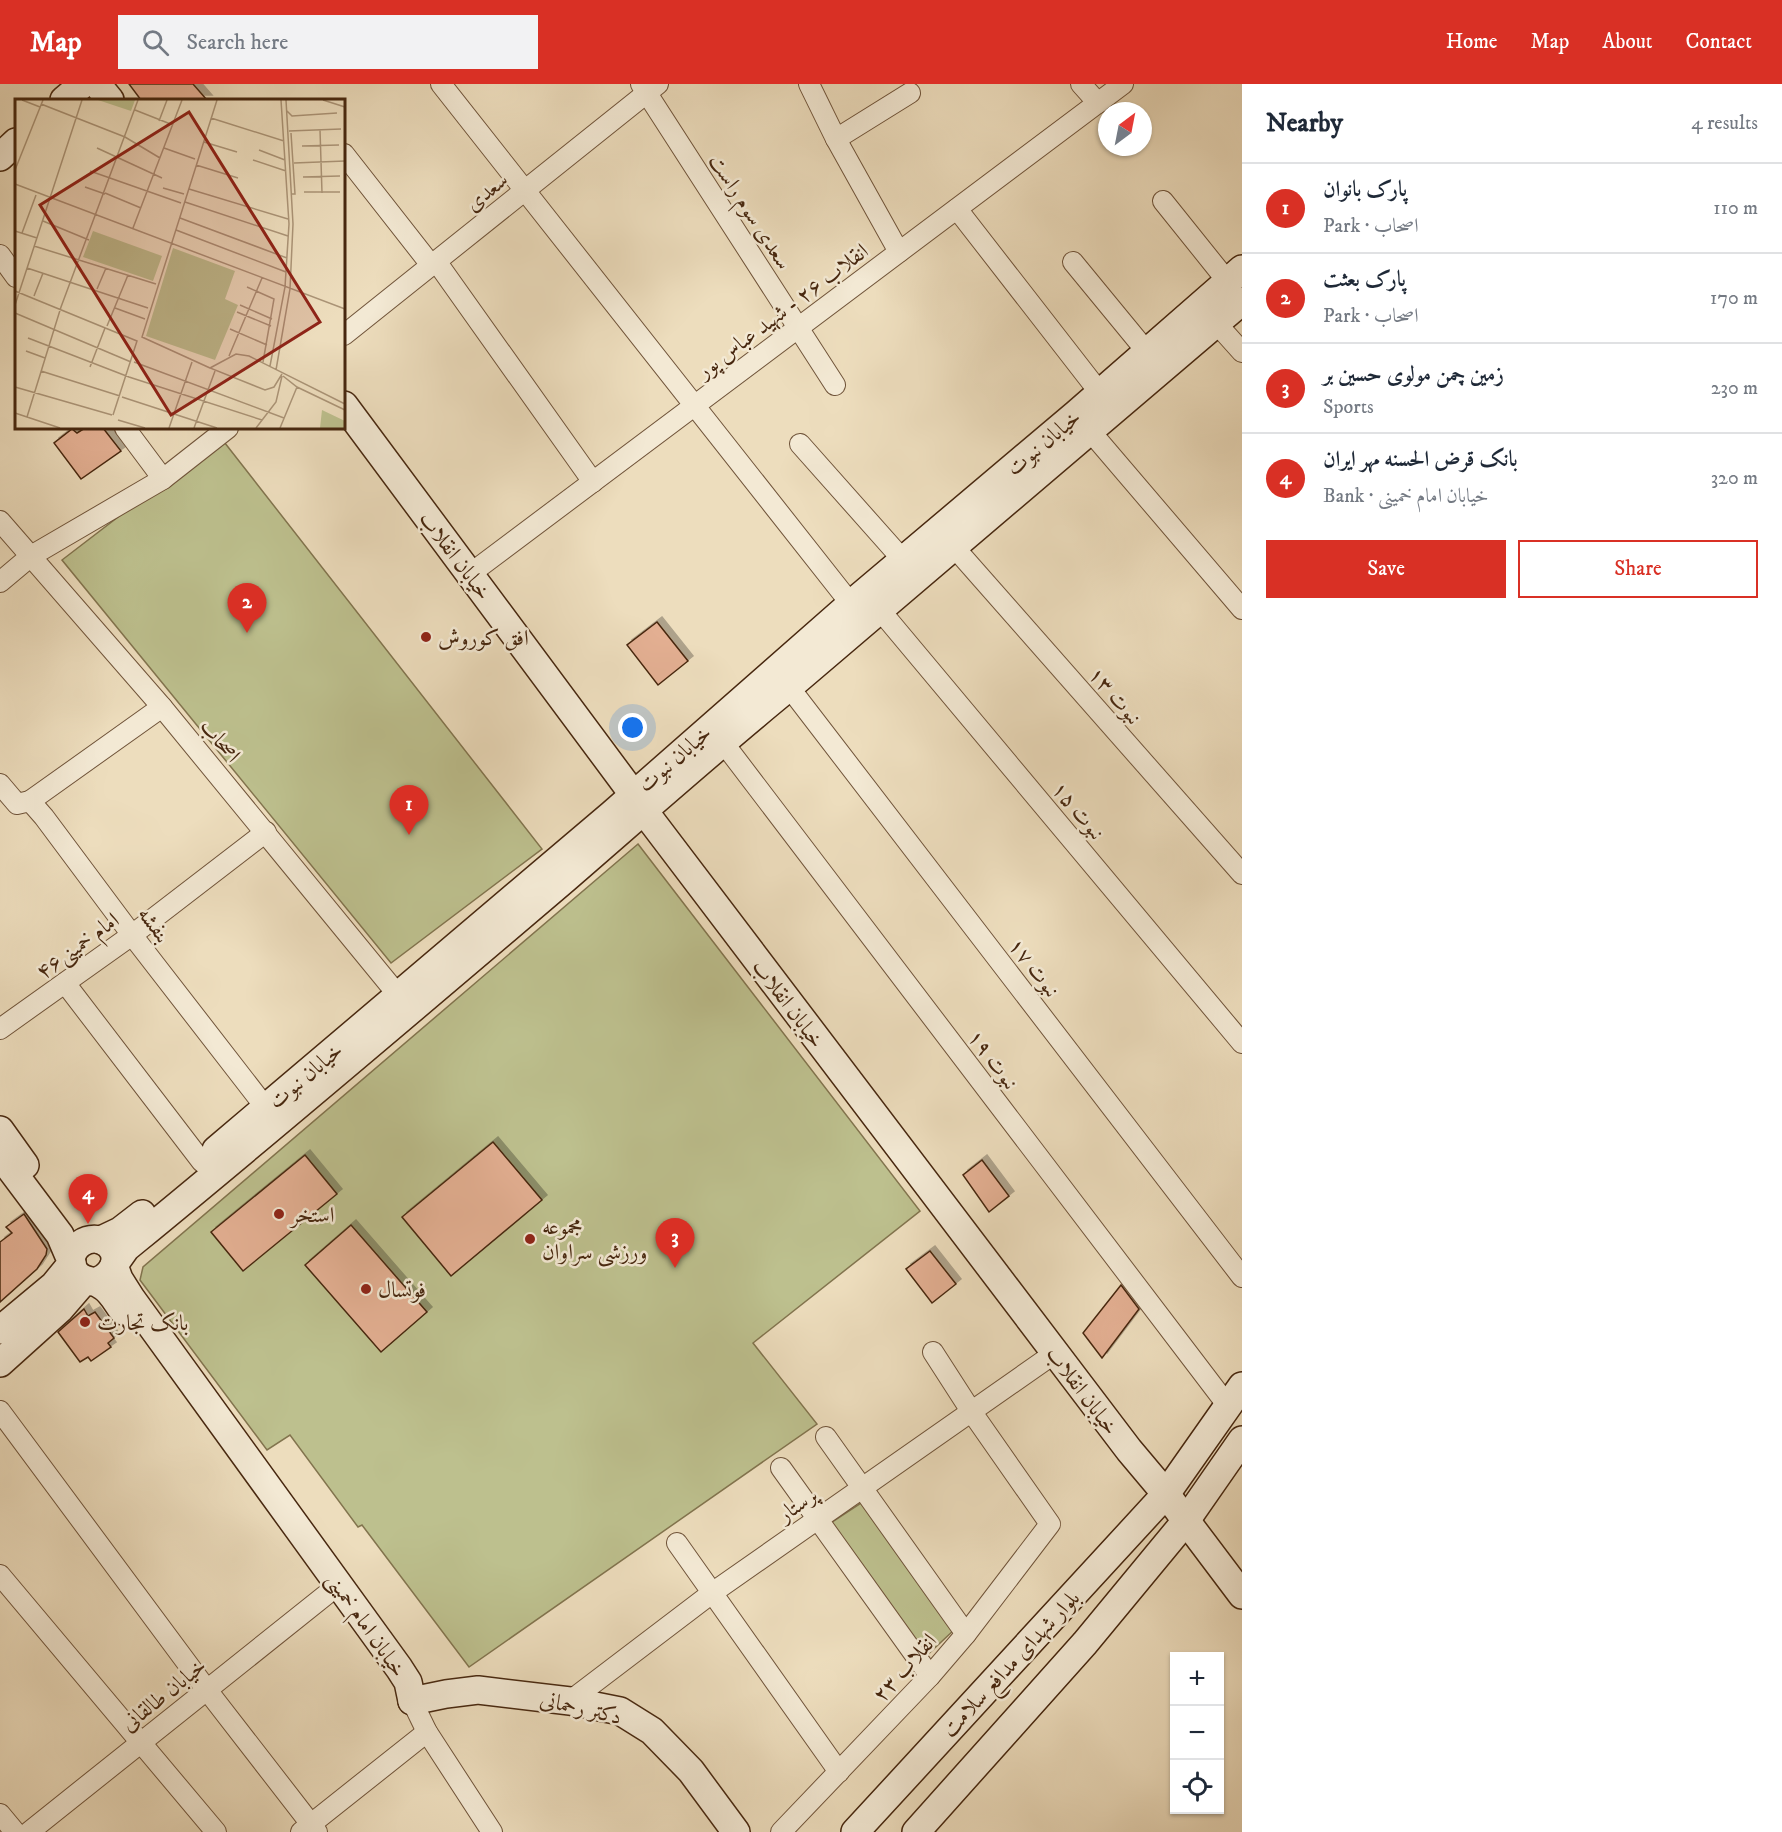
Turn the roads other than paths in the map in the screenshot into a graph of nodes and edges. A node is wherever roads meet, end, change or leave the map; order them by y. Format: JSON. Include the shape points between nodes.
{"nodes":[{"id":1,"x":83,"y":84,"type":"edge"},
{"id":2,"x":97,"y":84,"type":"edge"},
{"id":3,"x":441,"y":84,"type":"edge"},
{"id":4,"x":809,"y":84,"type":"edge"},
{"id":5,"x":1081,"y":84,"type":"edge"},
{"id":6,"x":1123,"y":84,"type":"edge"},
{"id":7,"x":649,"y":87,"type":"edge"},
{"id":8,"x":910,"y":93,"type":"dead end"},
{"id":9,"x":65,"y":99,"type":"edge"},
{"id":10,"x":109,"y":99,"type":"edge"},
{"id":11,"x":1099,"y":102,"type":"edge"},
{"id":12,"x":1098,"y":103,"type":"joint"},
{"id":13,"x":836,"y":139,"type":"junction"},
{"id":14,"x":15,"y":143,"type":"edge"},
{"id":15,"x":345,"y":155,"type":"edge"},
{"id":16,"x":0,"y":157,"type":"edge"},
{"id":17,"x":525,"y":190,"type":"junction"},
{"id":18,"x":1163,"y":201,"type":"dead end"},
{"id":19,"x":957,"y":209,"type":"junction"},
{"id":20,"x":899,"y":252,"type":"junction"},
{"id":21,"x":0,"y":255,"type":"edge"},
{"id":22,"x":1073,"y":262,"type":"dead end"},
{"id":23,"x":434,"y":263,"type":"junction"},
{"id":24,"x":15,"y":276,"type":"edge"},
{"id":25,"x":1237,"y":284,"type":"edge"},
{"id":26,"x":1216,"y":323,"type":"junction"},
{"id":27,"x":798,"y":328,"type":"junction"},
{"id":28,"x":345,"y":334,"type":"edge"},
{"id":29,"x":1147,"y":352,"type":"junction"},
{"id":30,"x":1242,"y":352,"type":"edge"},
{"id":31,"x":835,"y":385,"type":"dead end"},
{"id":32,"x":1100,"y":393,"type":"junction"},
{"id":33,"x":695,"y":405,"type":"junction"},
{"id":34,"x":345,"y":406,"type":"edge"},
{"id":35,"x":1083,"y":422,"type":"junction"},
{"id":36,"x":127,"y":429,"type":"edge"},
{"id":37,"x":227,"y":429,"type":"edge"},
{"id":38,"x":800,"y":444,"type":"dead end"},
{"id":39,"x":163,"y":479,"type":"junction"},
{"id":40,"x":593,"y":482,"type":"junction"},
{"id":41,"x":0,"y":521,"type":"edge"},
{"id":42,"x":954,"y":547,"type":"junction"},
{"id":43,"x":31,"y":556,"type":"junction"},
{"id":44,"x":903,"y":560,"type":"junction"},
{"id":45,"x":470,"y":574,"type":"junction"},
{"id":46,"x":0,"y":582,"type":"edge"},
{"id":47,"x":865,"y":606,"type":"junction"},
{"id":48,"x":1242,"y":609,"type":"edge"},
{"id":49,"x":789,"y":687,"type":"junction"},
{"id":50,"x":162,"y":706,"type":"junction"},
{"id":51,"x":722,"y":741,"type":"junction"},
{"id":52,"x":0,"y":784,"type":"edge"},
{"id":53,"x":30,"y":801,"type":"junction"},
{"id":54,"x":638,"y":803,"type":"junction"},
{"id":55,"x":266,"y":832,"type":"junction"},
{"id":56,"x":1242,"y":874,"type":"edge"},
{"id":57,"x":132,"y":935,"type":"junction"},
{"id":58,"x":65,"y":983,"type":"junction"},
{"id":59,"x":404,"y":1003,"type":"junction"},
{"id":60,"x":0,"y":1029,"type":"edge"},
{"id":61,"x":1242,"y":1043,"type":"edge"},
{"id":62,"x":266,"y":1108,"type":"junction"},
{"id":63,"x":0,"y":1130,"type":"edge"},
{"id":64,"x":0,"y":1155,"type":"edge"},
{"id":65,"x":202,"y":1162,"type":"junction"},
{"id":66,"x":97,"y":1239,"type":"junction"},
{"id":67,"x":114,"y":1265,"type":"junction"},
{"id":68,"x":83,"y":1275,"type":"junction"},
{"id":69,"x":1242,"y":1277,"type":"edge"},
{"id":70,"x":0,"y":1330,"type":"edge"},
{"id":71,"x":933,"y":1352,"type":"dead end"},
{"id":72,"x":1055,"y":1353,"type":"junction"},
{"id":73,"x":0,"y":1363,"type":"edge"},
{"id":74,"x":1235,"y":1396,"type":"edge"},
{"id":75,"x":0,"y":1411,"type":"edge"},
{"id":76,"x":971,"y":1412,"type":"junction"},
{"id":77,"x":826,"y":1437,"type":"dead end"},
{"id":78,"x":1242,"y":1440,"type":"edge"},
{"id":79,"x":781,"y":1467,"type":"dead end"},
{"id":80,"x":863,"y":1487,"type":"junction"},
{"id":81,"x":1166,"y":1494,"type":"junction"},
{"id":82,"x":817,"y":1519,"type":"junction"},
{"id":83,"x":1185,"y":1522,"type":"junction"},
{"id":84,"x":677,"y":1543,"type":"dead end"},
{"id":85,"x":5,"y":1581,"type":"edge"},
{"id":86,"x":333,"y":1589,"type":"junction"},
{"id":87,"x":712,"y":1593,"type":"junction"},
{"id":88,"x":1242,"y":1595,"type":"edge"},
{"id":89,"x":966,"y":1634,"type":"junction"},
{"id":90,"x":930,"y":1676,"type":"junction"},
{"id":91,"x":207,"y":1690,"type":"junction"},
{"id":92,"x":412,"y":1701,"type":"junction"},
{"id":93,"x":570,"y":1701,"type":"junction"},
{"id":94,"x":427,"y":1732,"type":"junction"},
{"id":95,"x":141,"y":1743,"type":"junction"},
{"id":96,"x":839,"y":1772,"type":"junction"},
{"id":97,"x":0,"y":1814,"type":"edge"},
{"id":98,"x":310,"y":1829,"type":"edge"},
{"id":99,"x":15,"y":1832,"type":"edge"},
{"id":100,"x":30,"y":1832,"type":"edge"},
{"id":101,"x":216,"y":1832,"type":"edge"},
{"id":102,"x":492,"y":1832,"type":"edge"},
{"id":103,"x":736,"y":1832,"type":"edge"},
{"id":104,"x":781,"y":1832,"type":"edge"},
{"id":105,"x":855,"y":1832,"type":"edge"},
{"id":106,"x":916,"y":1832,"type":"edge"}],
"edges":[{"from":1,"to":9,"type":"main road"},
{"from":2,"to":10,"type":"main road"},
{"from":3,"to":17,"type":"street","name":"نبوت ۱۵"},
{"from":4,"to":13,"type":"street"},
{"from":5,"to":12,"type":"street"},
{"from":6,"to":11,"type":"street","name":"انقلاب ۲۶ - شهید عباس پور"},
{"from":7,"to":17,"type":"street","name":"سعدی"},
{"from":7,"to":27,"type":"street","name":"سعدی سوم راست"},
{"from":8,"to":13,"type":"street"},
{"from":12,"to":19,"type":"street","name":"انقلاب ۲۶ - شهید عباس پور"},
{"from":13,"to":20,"type":"street"},
{"from":14,"to":16,"type":"main road"},
{"from":15,"to":23,"type":"street"},
{"from":17,"to":23,"type":"street","name":"سعدی"},
{"from":17,"to":33,"type":"street","name":"نبوت ۱۵"},
{"from":18,"to":25,"type":"street"},
{"from":19,"to":20,"type":"street","name":"انقلاب ۲۶ - شهید عباس پور"},
{"from":19,"to":32,"type":"street"},
{"from":20,"to":27,"type":"street","name":"انقلاب ۲۶ - شهید عباس پور"},
{"from":21,"to":24,"type":"street"},
{"from":22,"to":29,"type":"street"},
{"from":23,"to":28,"type":"street","name":"سعدی"},
{"from":23,"to":40,"type":"street"},
{"from":25,"to":26,"type":"main road","name":"خیابان نبوت"},
{"from":25,"to":29,"type":"main road","name":"خیابان نبوت"},
{"from":26,"to":30,"type":"street"},
{"from":26,"to":35,"type":"main road","name":"خیابان نبوت"},
{"from":27,"to":31,"type":"street","name":"سعدی سوم راست"},
{"from":27,"to":33,"type":"street","name":"انقلاب ۲۶ - شهید عباس پور"},
{"from":29,"to":32,"type":"main road","name":"خیابان نبوت"},
{"from":32,"to":35,"type":"main road","name":"خیابان نبوت"},
{"from":33,"to":40,"type":"street","name":"انقلاب ۲۶ - شهید عباس پور"},
{"from":33,"to":47,"type":"street","name":"نبوت ۱۵"},
{"from":34,"to":45,"type":"main road","name":"خیابان انقلاب"},
{"from":35,"to":42,"type":"main road","name":"خیابان نبوت"},
{"from":35,"to":44,"type":"main road","name":"خیابان نبوت"},
{"from":35,"to":48,"type":"street"},
{"from":36,"to":39,"type":"street"},
{"from":37,"to":39,"type":"street"},
{"from":38,"to":44,"type":"street"},
{"from":39,"to":43,"type":"street"},
{"from":40,"to":45,"type":"street","name":"انقلاب ۲۶ - شهید عباس پور"},
{"from":41,"to":43,"type":"street","name":"اصحاب"},
{"from":42,"to":47,"type":"main road","name":"خیابان نبوت"},
{"from":42,"to":56,"type":"street","name":"نبوت ۱۳"},
{"from":43,"to":46,"type":"street"},
{"from":43,"to":50,"type":"street","name":"اصحاب"},
{"from":44,"to":47,"type":"main road","name":"خیابان نبوت"},
{"from":45,"to":54,"type":"main road","name":"خیابان انقلاب"},
{"from":47,"to":49,"type":"main road","name":"خیابان نبوت"},
{"from":47,"to":54,"type":"main road","name":"خیابان نبوت"},
{"from":47,"to":61,"type":"street","name":"نبوت ۱۵"},
{"from":49,"to":51,"type":"main road","name":"خیابان نبوت"},
{"from":49,"to":69,"type":"street","name":"نبوت ۱۷"},
{"from":50,"to":53,"type":"street"},
{"from":50,"to":55,"type":"street","name":"اصحاب"},
{"from":51,"to":54,"type":"main road","name":"خیابان نبوت"},
{"from":51,"to":74,"type":"street","name":"نبوت ۱۹"},
{"from":52,"to":53,"type":"street","name":"بنفشه","via":[[17,804]]},
{"from":53,"to":57,"type":"street","name":"بنفشه"},
{"from":54,"to":59,"type":"main road","name":"خیابان نبوت","via":[[612,814]]},
{"from":54,"to":72,"type":"main road","name":"خیابان انقلاب"},
{"from":55,"to":57,"type":"street","name":"امام خمینی۴۶"},
{"from":55,"to":59,"type":"street","name":"اصحاب"},
{"from":57,"to":58,"type":"street","name":"امام خمینی۴۶"},
{"from":57,"to":62,"type":"street","name":"بنفشه"},
{"from":58,"to":60,"type":"street","name":"امام خمینی۴۶"},
{"from":58,"to":65,"type":"street"},
{"from":59,"to":62,"type":"main road","name":"خیابان نبوت"},
{"from":59,"to":67,"type":"main road","name":"خیابان نبوت","via":[[126,1248]]},
{"from":62,"to":65,"type":"main road","name":"خیابان نبوت"},
{"from":63,"to":66,"type":"main road","via":[[72,1228]]},
{"from":64,"to":68,"type":"main road","name":"خیابان امام خمینی","via":[[60,1235]]},
{"from":65,"to":66,"type":"main road","name":"خیابان نبوت","via":[[120,1231]]},
{"from":66,"to":67,"type":"main road","via":[[112,1250]]},
{"from":66,"to":68,"type":"main road","via":[[80,1243],[75,1249]]},
{"from":67,"to":68,"type":"main road","via":[[106,1278]]},
{"from":67,"to":86,"type":"main road","name":"خیابان امام خمینی","via":[[131,1298]]},
{"from":68,"to":70,"type":"main road","via":[[54,1285]]},
{"from":68,"to":73,"type":"main road","via":[[60,1309]]},
{"from":68,"to":86,"type":"main road","name":"خیابان امام خمینی","via":[[110,1294]]},
{"from":71,"to":76,"type":"street"},
{"from":72,"to":76,"type":"street","name":"پرستار"},
{"from":72,"to":81,"type":"main road","name":"خیابان انقلاب"},
{"from":74,"to":81,"type":"main road","name":"بلوار شهدای مدافع سلامت"},
{"from":75,"to":91,"type":"street"},
{"from":76,"to":80,"type":"street","name":"پرستار"},
{"from":76,"to":89,"type":"street","name":"انقلاب ۲۳","via":[[1050,1524]]},
{"from":77,"to":80,"type":"street"},
{"from":78,"to":83,"type":"main road","name":"بلوار شهدای مدافع سلامت"},
{"from":79,"to":82,"type":"street"},
{"from":80,"to":82,"type":"street","name":"پرستار"},
{"from":80,"to":89,"type":"street"},
{"from":81,"to":83,"type":"main road","name":"خیابان انقلاب"},
{"from":81,"to":105,"type":"main road","name":"بلوار شهدای مدافع سلامت"},
{"from":82,"to":87,"type":"street","name":"پرستار"},
{"from":82,"to":90,"type":"street"},
{"from":83,"to":88,"type":"main road","name":"خیابان انقلاب"},
{"from":83,"to":106,"type":"main road","name":"بلوار شهدای مدافع سلامت","via":[[1085,1643]]},
{"from":84,"to":87,"type":"street"},
{"from":85,"to":95,"type":"street"},
{"from":86,"to":91,"type":"street","name":"خیابان طالقانی"},
{"from":86,"to":92,"type":"main road","name":"خیابان امام خمینی","via":[[392,1684]]},
{"from":87,"to":93,"type":"street","name":"پرستار"},
{"from":87,"to":96,"type":"street"},
{"from":89,"to":90,"type":"street","name":"انقلاب ۲۳"},
{"from":90,"to":96,"type":"street","name":"انقلاب ۲۳"},
{"from":91,"to":95,"type":"street","name":"خیابان طالقانی"},
{"from":91,"to":98,"type":"street"},
{"from":92,"to":93,"type":"main road","name":"دکتر رحمانی","via":[[478,1690]]},
{"from":92,"to":94,"type":"street"},
{"from":93,"to":103,"type":"main road","name":"دکتر رحمانی","via":[[620,1711],[652,1731],[691,1771]]},
{"from":94,"to":98,"type":"street"},
{"from":94,"to":102,"type":"street"},
{"from":95,"to":100,"type":"street","name":"خیابان طالقانی"},
{"from":95,"to":101,"type":"street"},
{"from":96,"to":104,"type":"street","name":"انقلاب ۲۳"},
{"from":97,"to":99,"type":"street"}]}
